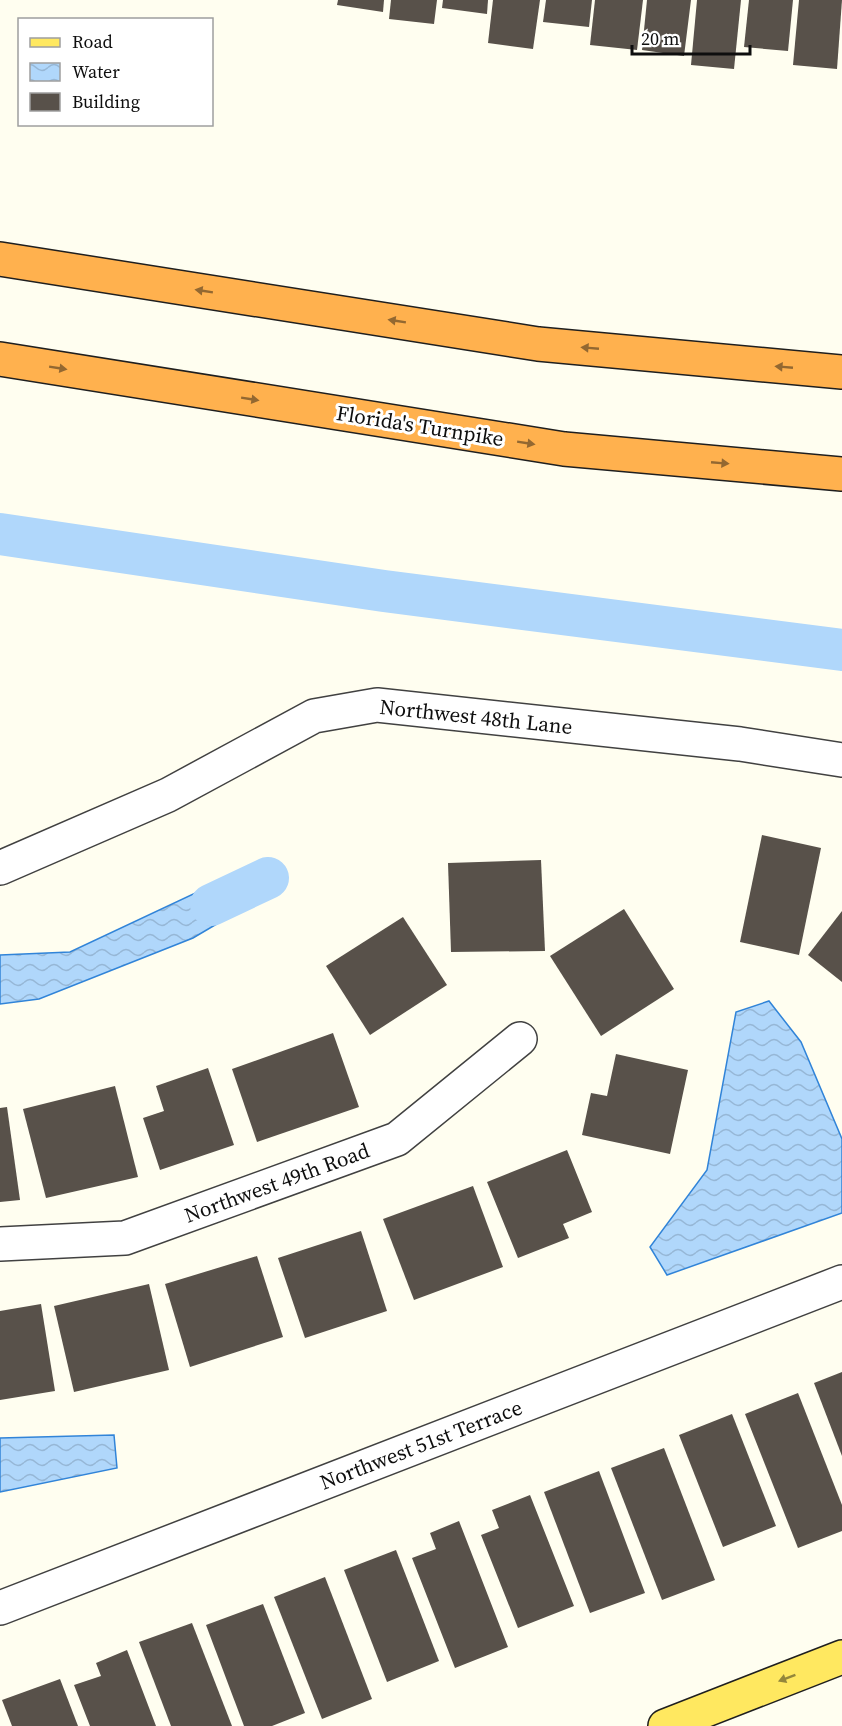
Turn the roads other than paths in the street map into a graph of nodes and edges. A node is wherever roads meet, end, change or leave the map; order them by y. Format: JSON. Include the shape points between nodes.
{"nodes":[{"id":1,"x":0,"y":259,"type":"edge"},
{"id":2,"x":0,"y":359,"type":"edge"},
{"id":3,"x":842,"y":372,"type":"edge"},
{"id":4,"x":842,"y":474,"type":"edge"},
{"id":5,"x":842,"y":760,"type":"edge"},
{"id":6,"x":0,"y":868,"type":"edge"},
{"id":7,"x":520,"y":1039,"type":"dead end"},
{"id":8,"x":0,"y":1244,"type":"edge"},
{"id":9,"x":842,"y":1282,"type":"edge"},
{"id":10,"x":0,"y":1608,"type":"edge"},
{"id":11,"x":842,"y":1657,"type":"edge"},
{"id":12,"x":665,"y":1726,"type":"edge"}],
"edges":[{"from":3,"to":1,"type":"highway","one_way":true,"via":[[538,344]]},
{"from":2,"to":4,"type":"highway","name":"Florida's Turnpike","one_way":true,"via":[[564,449]]},
{"from":5,"to":6,"type":"street","name":"Northwest 48th Lane","via":[[740,744],[377,705],[314,716],[168,795]]},
{"from":7,"to":8,"type":"street","name":"Northwest 49th Road","via":[[397,1139],[125,1238]]},
{"from":9,"to":10,"type":"street","name":"Northwest 51st Terrace"},
{"from":11,"to":12,"type":"main road","one_way":true}]}
